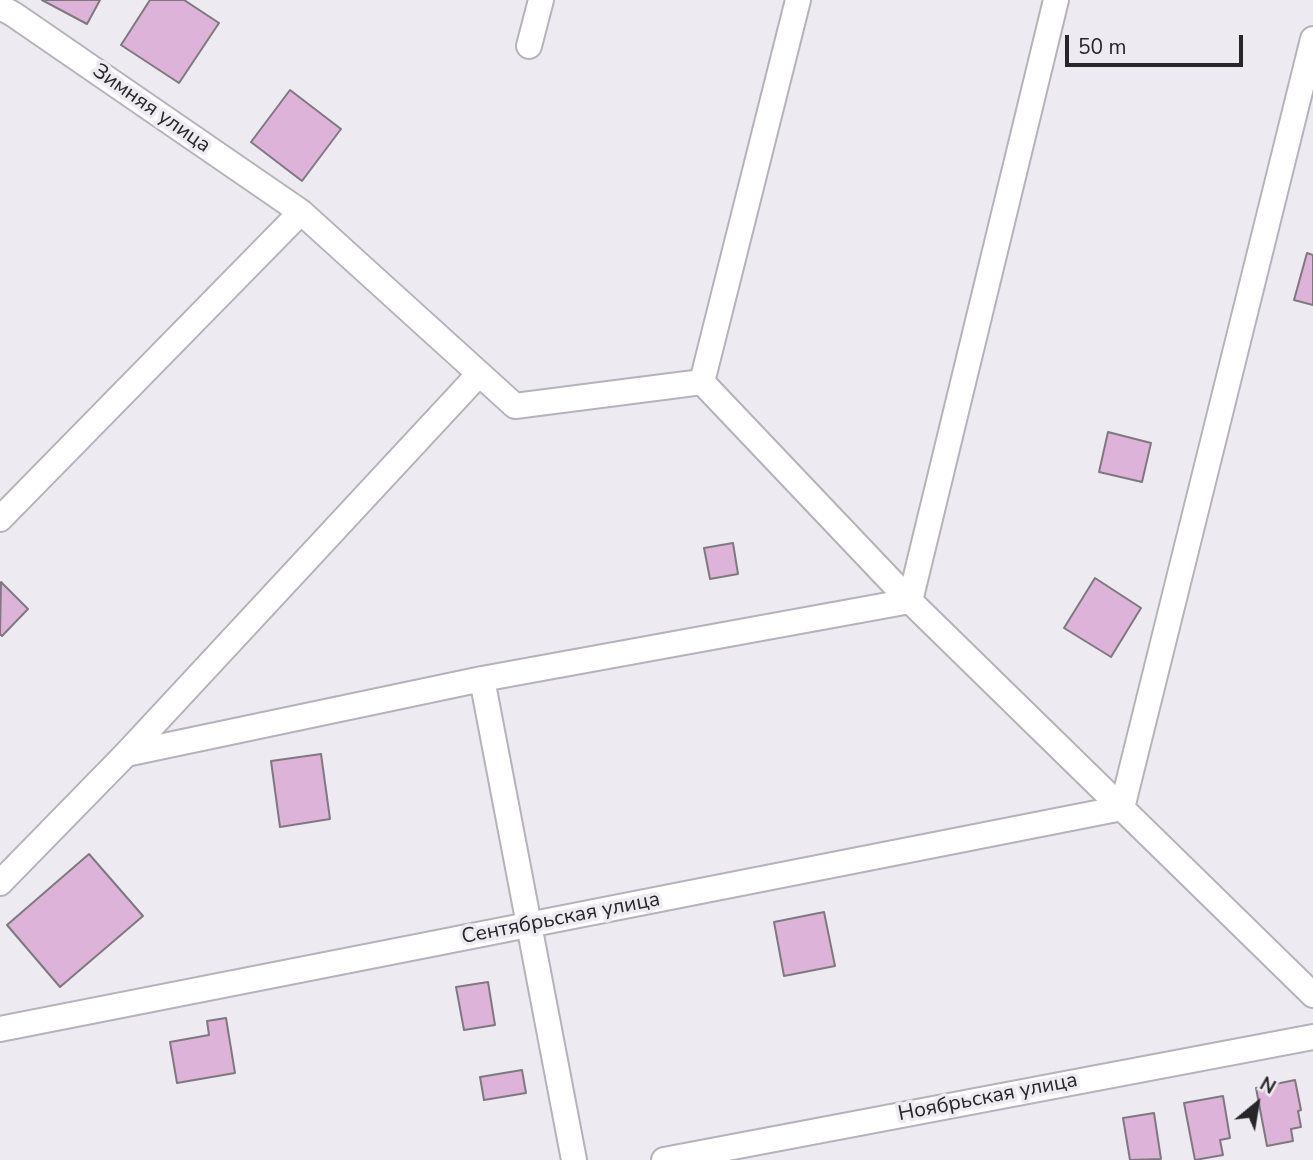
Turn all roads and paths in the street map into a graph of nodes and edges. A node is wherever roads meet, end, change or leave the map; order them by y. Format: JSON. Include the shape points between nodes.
{"nodes":[{"id":1,"x":541,"y":0,"type":"edge"},
{"id":2,"x":798,"y":0,"type":"edge"},
{"id":3,"x":1055,"y":0,"type":"edge"},
{"id":4,"x":0,"y":7,"type":"edge"},
{"id":5,"x":1313,"y":39,"type":"edge"},
{"id":6,"x":529,"y":46,"type":"dead end"},
{"id":7,"x":300,"y":212,"type":"junction"},
{"id":8,"x":480,"y":374,"type":"junction"},
{"id":9,"x":702,"y":382,"type":"junction"},
{"id":10,"x":0,"y":519,"type":"edge"},
{"id":11,"x":910,"y":601,"type":"junction"},
{"id":12,"x":482,"y":679,"type":"junction"},
{"id":13,"x":126,"y":754,"type":"junction"},
{"id":14,"x":1122,"y":808,"type":"junction"},
{"id":15,"x":0,"y":883,"type":"edge"},
{"id":16,"x":529,"y":925,"type":"junction"},
{"id":17,"x":1313,"y":995,"type":"edge"},
{"id":18,"x":0,"y":1029,"type":"edge"},
{"id":19,"x":1313,"y":1037,"type":"edge"},
{"id":20,"x":574,"y":1160,"type":"edge"},
{"id":21,"x":664,"y":1160,"type":"edge"}],
"edges":[{"from":1,"to":6,"type":"street"},
{"from":2,"to":9,"type":"street"},
{"from":3,"to":11,"type":"street"},
{"from":4,"to":7,"type":"street","name":"Зимняя улица"},
{"from":5,"to":14,"type":"street"},
{"from":7,"to":8,"type":"street","name":"Зимняя улица"},
{"from":7,"to":10,"type":"street"},
{"from":8,"to":9,"type":"street","name":"Зимняя улица","via":[[515,406]]},
{"from":8,"to":13,"type":"street"},
{"from":9,"to":11,"type":"street"},
{"from":11,"to":12,"type":"street"},
{"from":11,"to":14,"type":"street"},
{"from":12,"to":13,"type":"street"},
{"from":12,"to":16,"type":"street"},
{"from":13,"to":15,"type":"street"},
{"from":14,"to":16,"type":"street","name":"Сентябрьская улица"},
{"from":14,"to":17,"type":"street"},
{"from":16,"to":18,"type":"street","name":"Сентябрьская улица"},
{"from":16,"to":20,"type":"street"},
{"from":19,"to":21,"type":"street","name":"Ноябрьская улица"}]}
